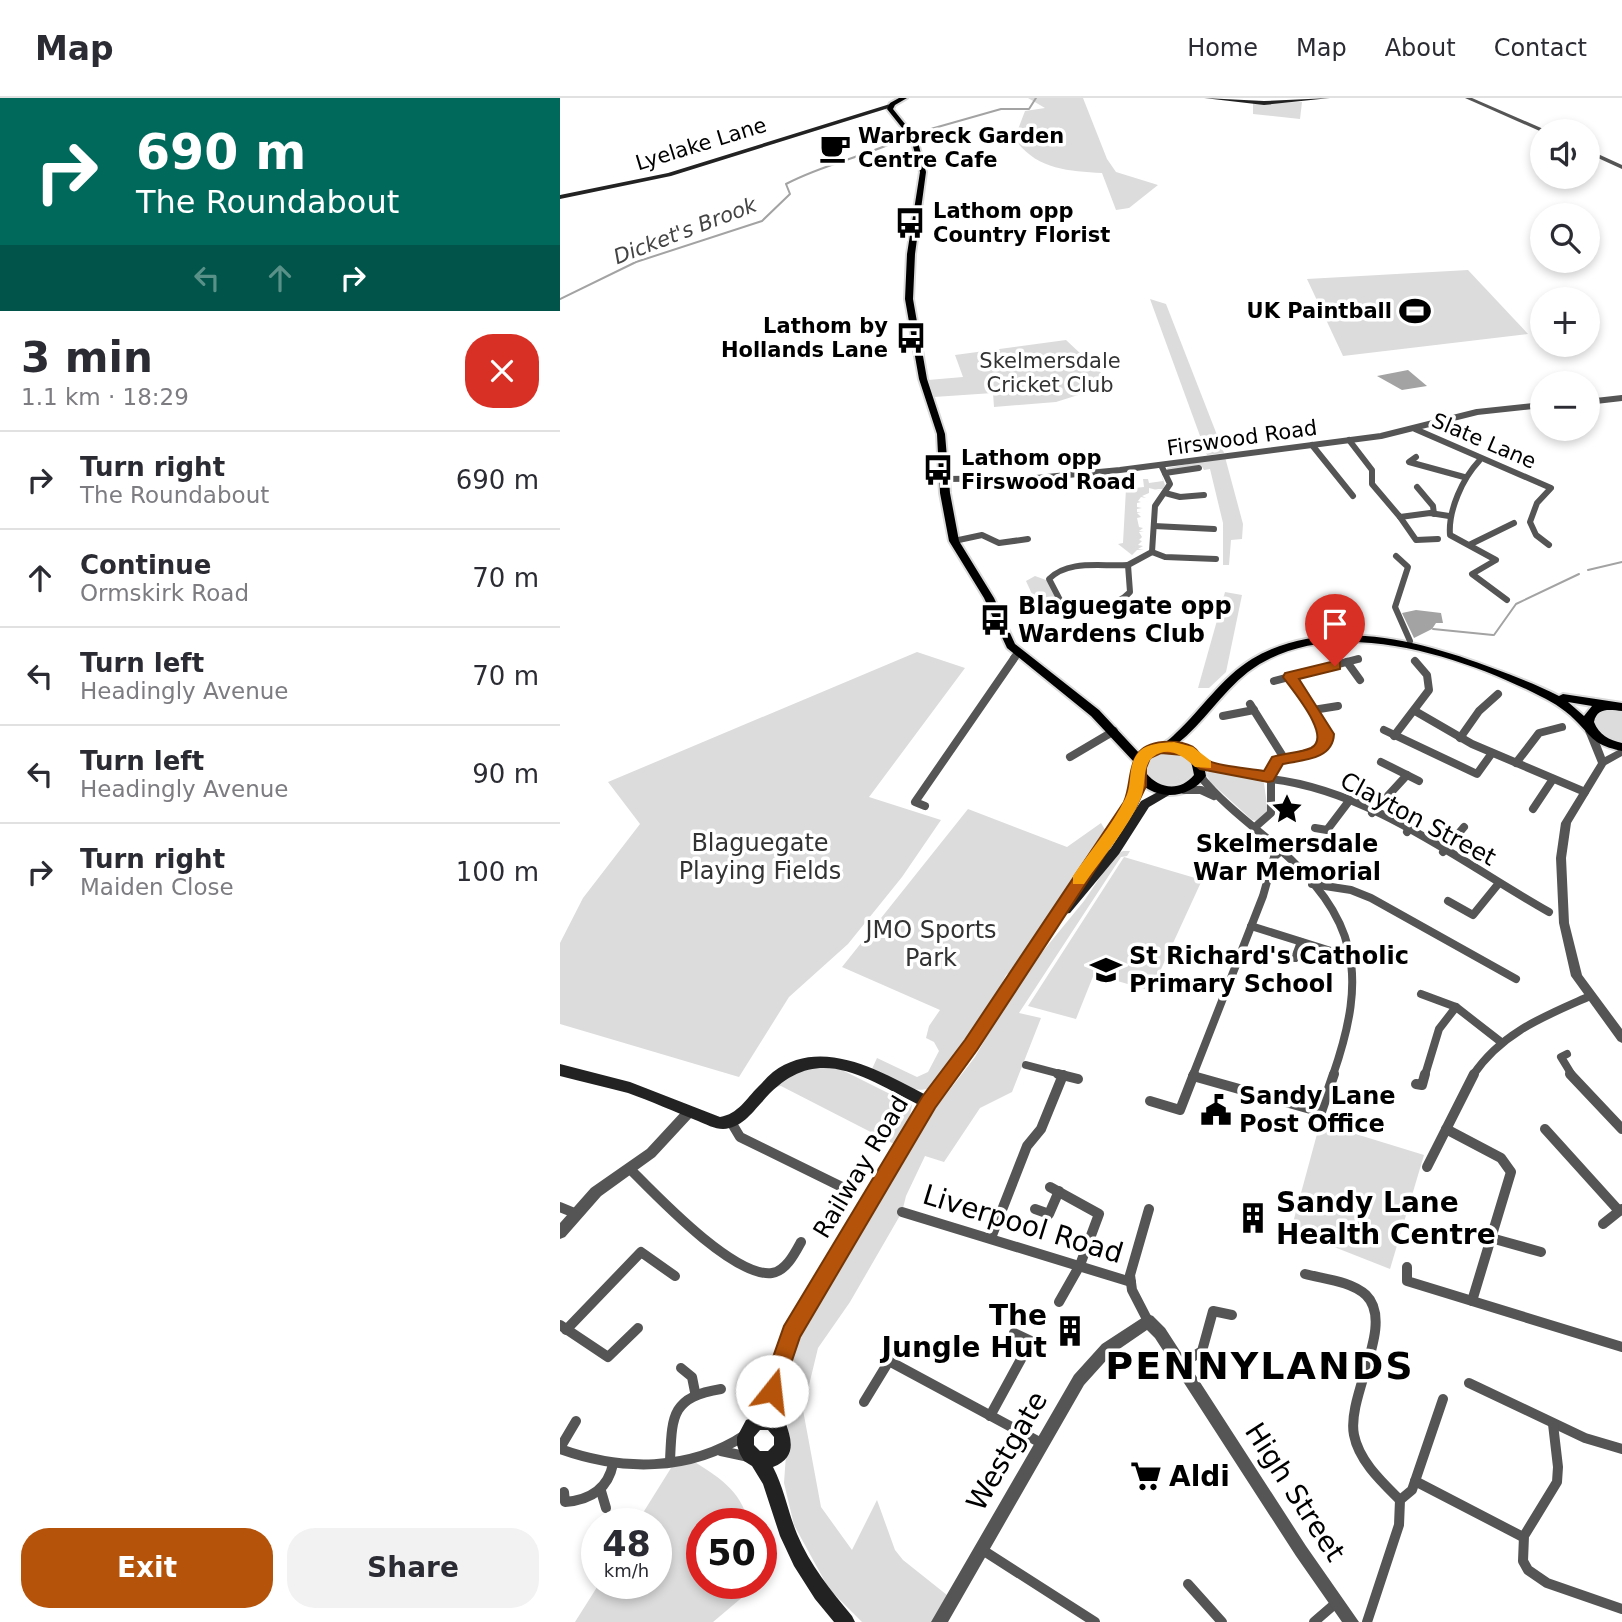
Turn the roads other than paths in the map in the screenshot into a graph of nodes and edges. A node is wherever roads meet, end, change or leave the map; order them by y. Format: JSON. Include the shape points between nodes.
{"nodes":[{"id":1,"x":1206,"y":98,"type":"edge"},
{"id":2,"x":1327,"y":98,"type":"edge"},
{"id":3,"x":1468,"y":98,"type":"edge"},
{"id":4,"x":897,"y":101,"type":"edge"},
{"id":5,"x":1530,"y":125,"type":"edge"},
{"id":6,"x":1600,"y":157,"type":"edge"},
{"id":7,"x":1622,"y":167,"type":"edge"},
{"id":8,"x":560,"y":197,"type":"edge"},
{"id":9,"x":1622,"y":398,"type":"edge"},
{"id":10,"x":1600,"y":401,"type":"edge"},
{"id":11,"x":1530,"y":406,"type":"edge"},
{"id":12,"x":1415,"y":429,"type":"junction"},
{"id":13,"x":1349,"y":440,"type":"junction"},
{"id":14,"x":1312,"y":445,"type":"junction"},
{"id":15,"x":1416,"y":457,"type":"dead end"},
{"id":16,"x":1479,"y":461,"type":"dead end"},
{"id":17,"x":1161,"y":465,"type":"junction"},
{"id":18,"x":1199,"y":468,"type":"dead end"},
{"id":19,"x":1165,"y":473,"type":"junction"},
{"id":20,"x":1464,"y":477,"type":"junction"},
{"id":21,"x":944,"y":479,"type":"junction"},
{"id":22,"x":1417,"y":487,"type":"dead end"},
{"id":23,"x":1165,"y":493,"type":"junction"},
{"id":24,"x":1204,"y":495,"type":"dead end"},
{"id":25,"x":1353,"y":496,"type":"dead end"},
{"id":26,"x":1434,"y":514,"type":"junction"},
{"id":27,"x":1449,"y":516,"type":"junction"},
{"id":28,"x":1400,"y":517,"type":"junction"},
{"id":29,"x":1514,"y":523,"type":"dead end"},
{"id":30,"x":1154,"y":526,"type":"junction"},
{"id":31,"x":1214,"y":529,"type":"dead end"},
{"id":32,"x":1028,"y":539,"type":"dead end"},
{"id":33,"x":1438,"y":539,"type":"dead end"},
{"id":34,"x":954,"y":541,"type":"junction"},
{"id":35,"x":1471,"y":544,"type":"junction"},
{"id":36,"x":1549,"y":545,"type":"dead end"},
{"id":37,"x":1152,"y":552,"type":"junction"},
{"id":38,"x":1396,"y":556,"type":"dead end"},
{"id":39,"x":1216,"y":559,"type":"dead end"},
{"id":40,"x":1128,"y":565,"type":"junction"},
{"id":41,"x":1507,"y":600,"type":"dead end"},
{"id":42,"x":1410,"y":641,"type":"dead end"},
{"id":43,"x":1017,"y":653,"type":"junction"},
{"id":44,"x":1358,"y":659,"type":"dead end"},
{"id":45,"x":1415,"y":661,"type":"dead end"},
{"id":46,"x":1347,"y":662,"type":"junction"},
{"id":47,"x":1290,"y":677,"type":"junction"},
{"id":48,"x":1274,"y":681,"type":"dead end"},
{"id":49,"x":1360,"y":681,"type":"dead end"},
{"id":50,"x":1498,"y":694,"type":"dead end"},
{"id":51,"x":1552,"y":696,"type":"junction"},
{"id":52,"x":1339,"y":706,"type":"dead end"},
{"id":53,"x":1616,"y":706,"type":"edge"},
{"id":54,"x":1314,"y":710,"type":"junction"},
{"id":55,"x":1415,"y":710,"type":"junction"},
{"id":56,"x":1223,"y":716,"type":"dead end"},
{"id":57,"x":1562,"y":727,"type":"dead end"},
{"id":58,"x":1589,"y":728,"type":"junction"},
{"id":59,"x":1384,"y":730,"type":"dead end"},
{"id":60,"x":1115,"y":731,"type":"junction"},
{"id":61,"x":1188,"y":731,"type":"junction"},
{"id":62,"x":1394,"y":736,"type":"junction"},
{"id":63,"x":1460,"y":738,"type":"junction"},
{"id":64,"x":1126,"y":742,"type":"junction"},
{"id":65,"x":1166,"y":747,"type":"junction"},
{"id":66,"x":1622,"y":749,"type":"edge"},
{"id":67,"x":1151,"y":750,"type":"junction"},
{"id":68,"x":1188,"y":751,"type":"junction"},
{"id":69,"x":1492,"y":753,"type":"junction"},
{"id":70,"x":1070,"y":757,"type":"dead end"},
{"id":71,"x":1284,"y":758,"type":"junction"},
{"id":72,"x":1381,"y":762,"type":"dead end"},
{"id":73,"x":1516,"y":763,"type":"junction"},
{"id":74,"x":1603,"y":763,"type":"junction"},
{"id":75,"x":1140,"y":768,"type":"junction"},
{"id":76,"x":1200,"y":770,"type":"junction"},
{"id":77,"x":1407,"y":775,"type":"junction"},
{"id":78,"x":1269,"y":778,"type":"junction"},
{"id":79,"x":1553,"y":779,"type":"junction"},
{"id":80,"x":1419,"y":781,"type":"dead end"},
{"id":81,"x":1184,"y":790,"type":"junction"},
{"id":82,"x":1167,"y":791,"type":"junction"},
{"id":83,"x":1585,"y":792,"type":"junction"},
{"id":84,"x":1216,"y":797,"type":"junction"},
{"id":85,"x":1349,"y":801,"type":"junction"},
{"id":86,"x":925,"y":806,"type":"dead end"},
{"id":87,"x":1533,"y":809,"type":"dead end"},
{"id":88,"x":1372,"y":813,"type":"junction"},
{"id":89,"x":1135,"y":820,"type":"junction"},
{"id":90,"x":1415,"y":823,"type":"dead end"},
{"id":91,"x":1118,"y":824,"type":"junction"},
{"id":92,"x":1464,"y":827,"type":"dead end"},
{"id":93,"x":1255,"y":828,"type":"junction"},
{"id":94,"x":1315,"y":828,"type":"dead end"},
{"id":95,"x":1407,"y":832,"type":"junction"},
{"id":96,"x":1281,"y":851,"type":"junction"},
{"id":97,"x":1443,"y":852,"type":"junction"},
{"id":98,"x":1499,"y":883,"type":"junction"},
{"id":99,"x":1312,"y":884,"type":"junction"},
{"id":100,"x":1448,"y":901,"type":"dead end"},
{"id":101,"x":1546,"y":907,"type":"dead end"},
{"id":102,"x":1251,"y":926,"type":"junction"},
{"id":103,"x":1301,"y":942,"type":"junction"},
{"id":104,"x":1037,"y":945,"type":"junction"},
{"id":105,"x":1283,"y":954,"type":"dead end"},
{"id":106,"x":1350,"y":957,"type":"junction"},
{"id":107,"x":1516,"y":979,"type":"dead end"},
{"id":108,"x":1421,"y":994,"type":"dead end"},
{"id":109,"x":1590,"y":996,"type":"junction"},
{"id":110,"x":1456,"y":1007,"type":"junction"},
{"id":111,"x":1622,"y":1038,"type":"edge"},
{"id":112,"x":1501,"y":1042,"type":"junction"},
{"id":113,"x":1567,"y":1054,"type":"dead end"},
{"id":114,"x":1026,"y":1065,"type":"dead end"},
{"id":115,"x":560,"y":1070,"type":"edge"},
{"id":116,"x":1063,"y":1075,"type":"junction"},
{"id":117,"x":1194,"y":1076,"type":"junction"},
{"id":118,"x":1077,"y":1079,"type":"dead end"},
{"id":119,"x":1416,"y":1084,"type":"dead end"},
{"id":120,"x":1150,"y":1101,"type":"dead end"},
{"id":121,"x":928,"y":1102,"type":"junction"},
{"id":122,"x":688,"y":1113,"type":"junction"},
{"id":123,"x":731,"y":1122,"type":"junction"},
{"id":124,"x":1446,"y":1129,"type":"junction"},
{"id":125,"x":1545,"y":1129,"type":"dead end"},
{"id":126,"x":1622,"y":1129,"type":"edge"},
{"id":127,"x":1427,"y":1167,"type":"dead end"},
{"id":128,"x":629,"y":1169,"type":"junction"},
{"id":129,"x":844,"y":1188,"type":"dead end"},
{"id":130,"x":560,"y":1207,"type":"edge"},
{"id":131,"x":1035,"y":1209,"type":"dead end"},
{"id":132,"x":1149,"y":1209,"type":"dead end"},
{"id":133,"x":1621,"y":1210,"type":"edge"},
{"id":134,"x":902,"y":1212,"type":"dead end"},
{"id":135,"x":577,"y":1214,"type":"junction"},
{"id":136,"x":1603,"y":1224,"type":"dead end"},
{"id":137,"x":560,"y":1233,"type":"edge"},
{"id":138,"x":991,"y":1238,"type":"junction"},
{"id":139,"x":1491,"y":1238,"type":"junction"},
{"id":140,"x":800,"y":1242,"type":"dead end"},
{"id":141,"x":1541,"y":1252,"type":"dead end"},
{"id":142,"x":1080,"y":1265,"type":"junction"},
{"id":143,"x":1407,"y":1267,"type":"dead end"},
{"id":144,"x":1305,"y":1274,"type":"dead end"},
{"id":145,"x":675,"y":1276,"type":"dead end"},
{"id":146,"x":1130,"y":1282,"type":"junction"},
{"id":147,"x":1472,"y":1301,"type":"junction"},
{"id":148,"x":1059,"y":1302,"type":"dead end"},
{"id":149,"x":1232,"y":1315,"type":"dead end"},
{"id":150,"x":1148,"y":1321,"type":"junction"},
{"id":151,"x":563,"y":1328,"type":"edge"},
{"id":152,"x":638,"y":1328,"type":"dead end"},
{"id":153,"x":1014,"y":1333,"type":"dead end"},
{"id":154,"x":1622,"y":1347,"type":"edge"},
{"id":155,"x":1181,"y":1364,"type":"junction"},
{"id":156,"x":681,"y":1368,"type":"dead end"},
{"id":157,"x":1469,"y":1383,"type":"dead end"},
{"id":158,"x":721,"y":1389,"type":"dead end"},
{"id":159,"x":772,"y":1391,"type":"junction"},
{"id":160,"x":695,"y":1392,"type":"junction"},
{"id":161,"x":1443,"y":1399,"type":"dead end"},
{"id":162,"x":864,"y":1402,"type":"dead end"},
{"id":163,"x":990,"y":1416,"type":"junction"},
{"id":164,"x":576,"y":1421,"type":"dead end"},
{"id":165,"x":1553,"y":1424,"type":"junction"},
{"id":166,"x":778,"y":1426,"type":"junction"},
{"id":167,"x":751,"y":1429,"type":"junction"},
{"id":168,"x":1043,"y":1444,"type":"junction"},
{"id":169,"x":560,"y":1448,"type":"edge"},
{"id":170,"x":1622,"y":1449,"type":"edge"},
{"id":171,"x":780,"y":1450,"type":"junction"},
{"id":172,"x":718,"y":1451,"type":"junction"},
{"id":173,"x":754,"y":1459,"type":"junction"},
{"id":174,"x":670,"y":1461,"type":"junction"},
{"id":175,"x":613,"y":1464,"type":"junction"},
{"id":176,"x":1415,"y":1481,"type":"junction"},
{"id":177,"x":601,"y":1491,"type":"junction"},
{"id":178,"x":776,"y":1496,"type":"junction"},
{"id":179,"x":1400,"y":1500,"type":"junction"},
{"id":180,"x":563,"y":1501,"type":"edge"},
{"id":181,"x":606,"y":1508,"type":"dead end"},
{"id":182,"x":1523,"y":1537,"type":"junction"},
{"id":183,"x":981,"y":1549,"type":"junction"},
{"id":184,"x":1188,"y":1584,"type":"dead end"},
{"id":185,"x":1336,"y":1603,"type":"junction"},
{"id":186,"x":1622,"y":1609,"type":"edge"},
{"id":187,"x":846,"y":1622,"type":"edge"},
{"id":188,"x":940,"y":1622,"type":"edge"},
{"id":189,"x":1095,"y":1622,"type":"edge"},
{"id":190,"x":1223,"y":1622,"type":"edge"},
{"id":191,"x":1314,"y":1622,"type":"edge"},
{"id":192,"x":1351,"y":1622,"type":"edge"},
{"id":193,"x":1367,"y":1622,"type":"edge"}],
"edges":[{"from":1,"to":2,"type":"main road","via":[[1281,103]]},
{"from":3,"to":5,"type":"street"},
{"from":4,"to":8,"type":"main road","name":"Lyelake Lane","via":[[669,175]]},
{"from":4,"to":21,"type":"main road","via":[[892,113],[912,136],[923,177],[909,299],[923,379],[941,434]]},
{"from":6,"to":7,"type":"street"},
{"from":9,"to":10,"type":"street"},
{"from":11,"to":12,"type":"street","name":"Firswood Road","via":[[1477,412]]},
{"from":12,"to":13,"type":"street","name":"Firswood Road"},
{"from":12,"to":36,"type":"street","name":"Slate Lane","via":[[1551,488],[1537,503],[1530,522],[1536,535]]},
{"from":13,"to":14,"type":"street","name":"Firswood Road"},
{"from":13,"to":28,"type":"street","via":[[1372,470],[1372,484]]},
{"from":14,"to":17,"type":"street","name":"Firswood Road"},
{"from":14,"to":25,"type":"street"},
{"from":15,"to":20,"type":"street","via":[[1409,462]]},
{"from":16,"to":20,"type":"street"},
{"from":17,"to":19,"type":"street"},
{"from":17,"to":21,"type":"street","name":"Firswood Road","via":[[1036,478]]},
{"from":18,"to":19,"type":"street"},
{"from":19,"to":23,"type":"street","via":[[1170,484]]},
{"from":20,"to":27,"type":"street"},
{"from":21,"to":34,"type":"main road"},
{"from":22,"to":26,"type":"street"},
{"from":23,"to":24,"type":"street"},
{"from":23,"to":30,"type":"street","via":[[1155,506]]},
{"from":26,"to":27,"type":"street"},
{"from":26,"to":28,"type":"street"},
{"from":27,"to":35,"type":"street","via":[[1453,539]]},
{"from":28,"to":33,"type":"street","via":[[1416,540]]},
{"from":29,"to":35,"type":"street"},
{"from":30,"to":31,"type":"street"},
{"from":30,"to":37,"type":"street"},
{"from":32,"to":34,"type":"street","via":[[999,543],[982,535]]},
{"from":34,"to":43,"type":"main road"},
{"from":35,"to":41,"type":"street","via":[[1496,560],[1472,574]]},
{"from":37,"to":39,"type":"street","via":[[1165,557]]},
{"from":37,"to":40,"type":"street"},
{"from":38,"to":42,"type":"street","via":[[1408,567],[1395,607]]},
{"from":40,"to":40,"type":"street","via":[[1130,592],[1112,604],[1061,601],[1049,579],[1071,568]]},
{"from":43,"to":60,"type":"main road"},
{"from":43,"to":86,"type":"street","via":[[915,802]]},
{"from":44,"to":46,"type":"street"},
{"from":45,"to":55,"type":"street","via":[[1427,675],[1429,690]]},
{"from":46,"to":47,"type":"street"},
{"from":46,"to":49,"type":"street"},
{"from":47,"to":48,"type":"street"},
{"from":47,"to":54,"type":"street"},
{"from":50,"to":63,"type":"street"},
{"from":51,"to":53,"type":"main road"},
{"from":51,"to":58,"type":"main road","via":[[1569,705]]},
{"from":51,"to":61,"type":"main road","via":[[1427,648],[1379,639],[1331,640],[1295,646],[1251,665],[1221,690]]},
{"from":52,"to":54,"type":"street"},
{"from":53,"to":58,"type":"main road","via":[[1595,709],[1587,719]]},
{"from":54,"to":71,"type":"street","via":[[1326,741],[1317,752]]},
{"from":55,"to":62,"type":"street"},
{"from":55,"to":63,"type":"street"},
{"from":56,"to":71,"type":"street","via":[[1252,707]]},
{"from":57,"to":73,"type":"street","via":[[1546,727],[1536,733]]},
{"from":58,"to":66,"type":"main road","via":[[1605,743]]},
{"from":58,"to":74,"type":"street"},
{"from":59,"to":62,"type":"street"},
{"from":60,"to":64,"type":"main road"},
{"from":60,"to":70,"type":"street"},
{"from":61,"to":65,"type":"main road"},
{"from":61,"to":68,"type":"main road"},
{"from":62,"to":69,"type":"street","via":[[1477,774]]},
{"from":63,"to":69,"type":"street"},
{"from":64,"to":67,"type":"main road"},
{"from":64,"to":75,"type":"main road"},
{"from":65,"to":67,"type":"main road"},
{"from":65,"to":68,"type":"main road"},
{"from":66,"to":74,"type":"street"},
{"from":67,"to":75,"type":"main road"},
{"from":68,"to":76,"type":"main road"},
{"from":69,"to":73,"type":"street"},
{"from":71,"to":78,"type":"street","via":[[1275,763]]},
{"from":72,"to":77,"type":"street"},
{"from":73,"to":79,"type":"street"},
{"from":74,"to":83,"type":"street"},
{"from":75,"to":82,"type":"main road","via":[[1150,786]]},
{"from":75,"to":91,"type":"main road","name":"Railway Road","via":[[1136,794]]},
{"from":76,"to":78,"type":"street","name":"Clayton Street"},
{"from":76,"to":81,"type":"main road"},
{"from":76,"to":84,"type":"street"},
{"from":77,"to":80,"type":"street"},
{"from":77,"to":88,"type":"street"},
{"from":78,"to":85,"type":"street","name":"Clayton Street","via":[[1289,779]]},
{"from":78,"to":93,"type":"street","via":[[1272,813]]},
{"from":79,"to":83,"type":"street"},
{"from":79,"to":87,"type":"street"},
{"from":81,"to":82,"type":"main road"},
{"from":81,"to":84,"type":"street","via":[[1201,790]]},
{"from":82,"to":89,"type":"main road","name":"Railway Road","via":[[1145,804]]},
{"from":83,"to":109,"type":"street","via":[[1563,830],[1561,858],[1566,933],[1577,976]]},
{"from":84,"to":93,"type":"street"},
{"from":85,"to":88,"type":"street","name":"Clayton Street"},
{"from":85,"to":94,"type":"street","via":[[1327,830]]},
{"from":88,"to":95,"type":"street","name":"Clayton Street"},
{"from":89,"to":91,"type":"main road"},
{"from":89,"to":104,"type":"main road","name":"Railway Road"},
{"from":90,"to":95,"type":"street"},
{"from":91,"to":104,"type":"main road","name":"Railway Road"},
{"from":92,"to":97,"type":"street"},
{"from":93,"to":96,"type":"street"},
{"from":95,"to":97,"type":"street","name":"Clayton Street"},
{"from":96,"to":99,"type":"street"},
{"from":96,"to":102,"type":"street","via":[[1274,857]]},
{"from":97,"to":98,"type":"street","name":"Clayton Street"},
{"from":98,"to":100,"type":"street","via":[[1472,915]]},
{"from":98,"to":101,"type":"street","name":"Clayton Street"},
{"from":99,"to":106,"type":"street","via":[[1336,919]]},
{"from":99,"to":107,"type":"street","via":[[1351,890],[1379,901]]},
{"from":102,"to":103,"type":"street"},
{"from":102,"to":117,"type":"street"},
{"from":103,"to":105,"type":"street","via":[[1295,958]]},
{"from":103,"to":106,"type":"street"},
{"from":104,"to":121,"type":"main road","name":"Railway Road"},
{"from":106,"to":117,"type":"street","via":[[1354,972],[1351,1003],[1321,1112]]},
{"from":108,"to":110,"type":"street"},
{"from":109,"to":111,"type":"street"},
{"from":109,"to":112,"type":"street"},
{"from":110,"to":112,"type":"street"},
{"from":110,"to":119,"type":"street","via":[[1439,1029],[1422,1086]]},
{"from":112,"to":124,"type":"street","via":[[1479,1066]]},
{"from":113,"to":126,"type":"street","via":[[1561,1057],[1566,1069]]},
{"from":114,"to":116,"type":"street"},
{"from":115,"to":122,"type":"main road","via":[[630,1088]]},
{"from":116,"to":118,"type":"street"},
{"from":116,"to":138,"type":"street","via":[[1041,1129],[1027,1146]]},
{"from":117,"to":120,"type":"street","via":[[1180,1110]]},
{"from":121,"to":123,"type":"main road","via":[[842,1063],[816,1060],[780,1073]]},
{"from":121,"to":159,"type":"main road","name":"Railway Road","via":[[791,1333]]},
{"from":122,"to":123,"type":"main road","via":[[715,1123]]},
{"from":122,"to":128,"type":"street","via":[[651,1153]]},
{"from":123,"to":129,"type":"street","via":[[740,1137]]},
{"from":124,"to":127,"type":"street"},
{"from":124,"to":139,"type":"street","via":[[1501,1158],[1510,1168],[1511,1180]]},
{"from":125,"to":133,"type":"street"},
{"from":128,"to":135,"type":"street","via":[[596,1192]]},
{"from":128,"to":140,"type":"street","via":[[699,1235],[752,1269],[771,1274],[782,1269]]},
{"from":130,"to":135,"type":"street"},
{"from":131,"to":142,"type":"street","via":[[1049,1214],[1055,1189],[1102,1211]]},
{"from":132,"to":146,"type":"street"},
{"from":133,"to":136,"type":"street"},
{"from":134,"to":138,"type":"street","name":"Liverpool Road"},
{"from":135,"to":137,"type":"street"},
{"from":138,"to":142,"type":"street","name":"Liverpool Road"},
{"from":139,"to":141,"type":"street"},
{"from":139,"to":147,"type":"street"},
{"from":142,"to":146,"type":"street","name":"Liverpool Road"},
{"from":142,"to":148,"type":"street"},
{"from":143,"to":147,"type":"street","via":[[1407,1281]]},
{"from":144,"to":179,"type":"street","via":[[1366,1295],[1378,1311],[1378,1325],[1354,1397],[1352,1422],[1368,1462]]},
{"from":145,"to":151,"type":"street","via":[[640,1252]]},
{"from":146,"to":150,"type":"street"},
{"from":147,"to":154,"type":"street"},
{"from":149,"to":155,"type":"street","via":[[1213,1311],[1202,1351]]},
{"from":150,"to":155,"type":"street","name":"High Street"},
{"from":150,"to":168,"type":"street","name":"Westgate","via":[[1097,1358]]},
{"from":151,"to":152,"type":"street","via":[[608,1357]]},
{"from":153,"to":163,"type":"street","via":[[1031,1341]]},
{"from":155,"to":185,"type":"street","name":"High Street"},
{"from":156,"to":160,"type":"street","via":[[692,1377]]},
{"from":157,"to":165,"type":"street"},
{"from":158,"to":160,"type":"street"},
{"from":159,"to":166,"type":"main road","name":"Railway Road","via":[[771,1408]]},
{"from":159,"to":167,"type":"main road","name":"Railway Road"},
{"from":160,"to":174,"type":"street","via":[[674,1414]]},
{"from":161,"to":176,"type":"street"},
{"from":162,"to":163,"type":"street","via":[[889,1361]]},
{"from":163,"to":168,"type":"street"},
{"from":164,"to":169,"type":"street"},
{"from":165,"to":170,"type":"street"},
{"from":165,"to":182,"type":"street","via":[[1557,1484]]},
{"from":166,"to":167,"type":"main road","via":[[764,1422]]},
{"from":166,"to":171,"type":"main road","via":[[783,1437]]},
{"from":167,"to":172,"type":"street"},
{"from":167,"to":173,"type":"main road","via":[[744,1444]]},
{"from":168,"to":183,"type":"street","name":"Westgate"},
{"from":169,"to":175,"type":"street"},
{"from":171,"to":173,"type":"main road","via":[[771,1459]]},
{"from":171,"to":178,"type":"main road"},
{"from":172,"to":173,"type":"street"},
{"from":172,"to":174,"type":"street"},
{"from":173,"to":178,"type":"main road","via":[[768,1475]]},
{"from":174,"to":175,"type":"street"},
{"from":175,"to":177,"type":"street"},
{"from":176,"to":179,"type":"street"},
{"from":176,"to":182,"type":"street"},
{"from":177,"to":180,"type":"street"},
{"from":177,"to":181,"type":"street"},
{"from":178,"to":187,"type":"main road","via":[[800,1558]]},
{"from":179,"to":193,"type":"street","via":[[1399,1525]]},
{"from":182,"to":186,"type":"street","via":[[1520,1549],[1533,1576]]},
{"from":183,"to":188,"type":"street","name":"Westgate"},
{"from":183,"to":189,"type":"street"},
{"from":184,"to":190,"type":"street"},
{"from":185,"to":191,"type":"street"},
{"from":185,"to":192,"type":"street","name":"High Street"}]}
